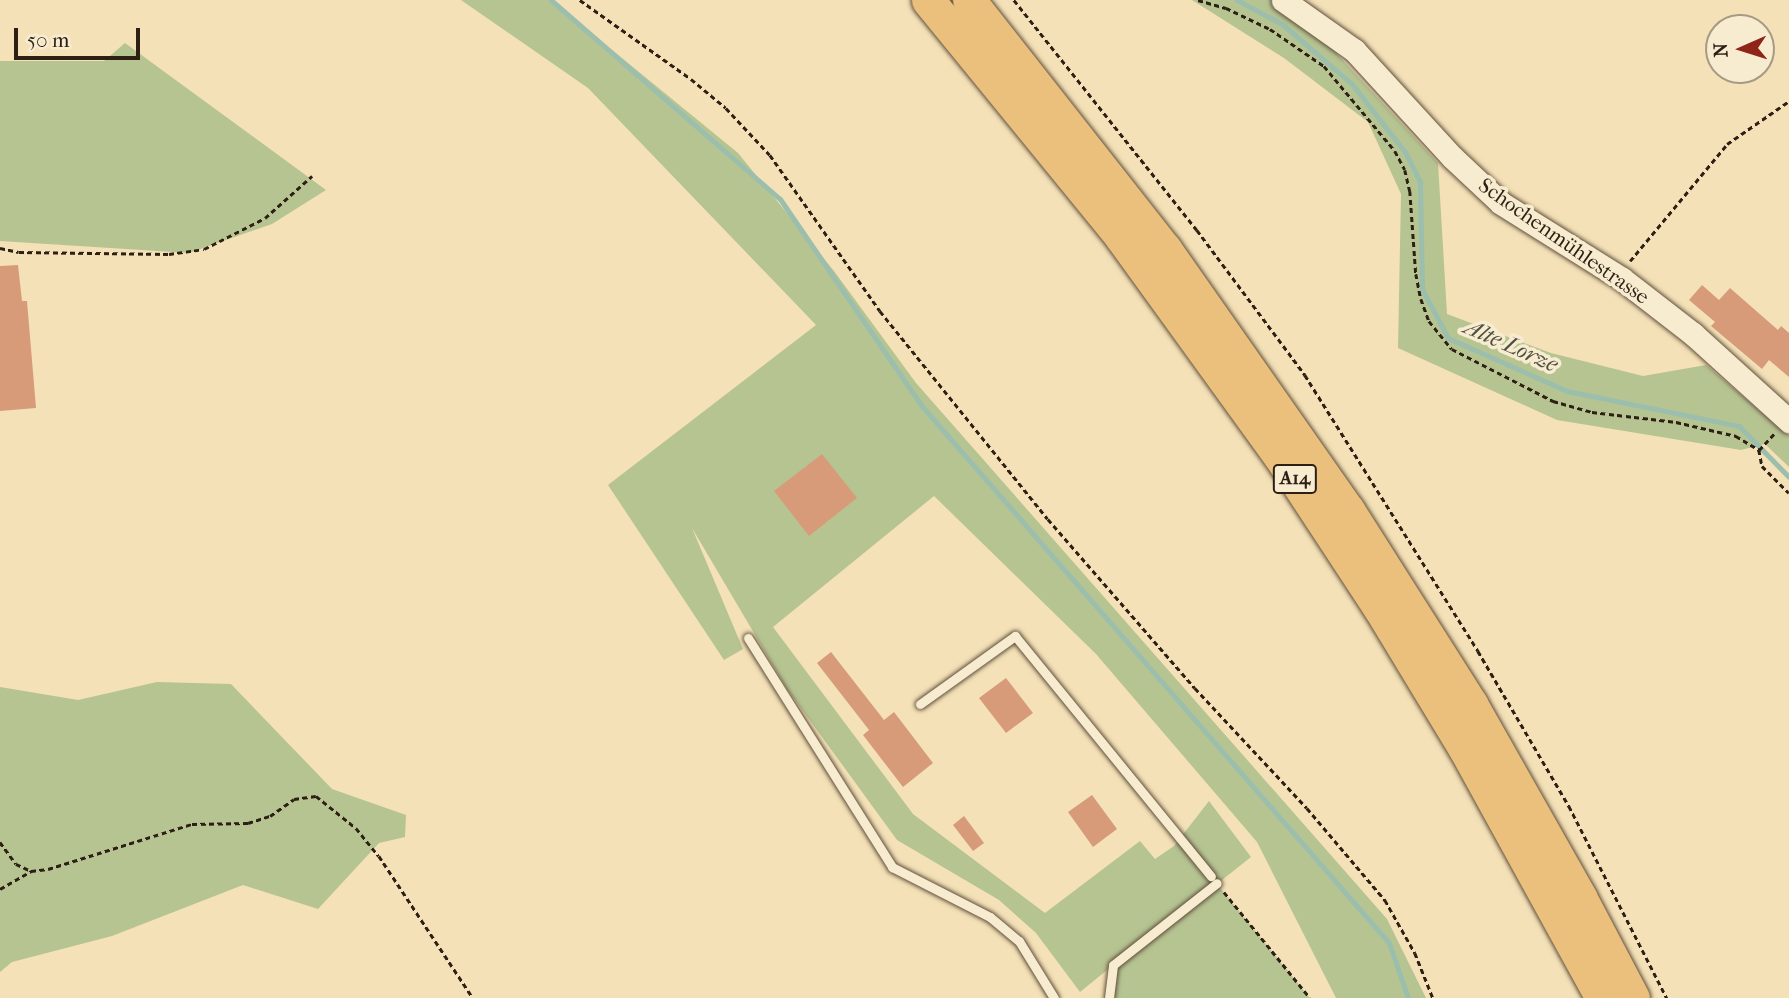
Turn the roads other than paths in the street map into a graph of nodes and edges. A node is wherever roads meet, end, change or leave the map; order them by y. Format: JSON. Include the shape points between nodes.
{"nodes":[{"id":1,"x":928,"y":0,"type":"edge"},
{"id":2,"x":962,"y":0,"type":"edge"},
{"id":3,"x":969,"y":0,"type":"edge"},
{"id":4,"x":1283,"y":0,"type":"edge"},
{"id":5,"x":1037,"y":87,"type":"junction"},
{"id":6,"x":1789,"y":421,"type":"edge"},
{"id":7,"x":748,"y":638,"type":"dead end"},
{"id":8,"x":920,"y":704,"type":"dead end"},
{"id":9,"x":1054,"y":998,"type":"edge"},
{"id":10,"x":1109,"y":998,"type":"edge"},
{"id":11,"x":1602,"y":998,"type":"edge"},
{"id":12,"x":1633,"y":998,"type":"edge"}],
"edges":[{"from":1,"to":11,"type":"highway","number":"A14","via":[[1121,237],[1279,455],[1458,737]]},
{"from":2,"to":5,"type":"highway","number":"A14"},
{"from":3,"to":5,"type":"highway"},
{"from":4,"to":6,"type":"street","name":"Schochenmühlestrasse","via":[[1354,50],[1452,158],[1501,203],[1622,279],[1693,334]]},
{"from":5,"to":12,"type":"highway","number":"A14","via":[[1230,338],[1411,606],[1526,798]]},
{"from":7,"to":9,"type":"lane","via":[[892,867],[990,917],[1019,940]]},
{"from":8,"to":10,"type":"lane","via":[[1015,636],[1214,879],[1112,965]]}]}
